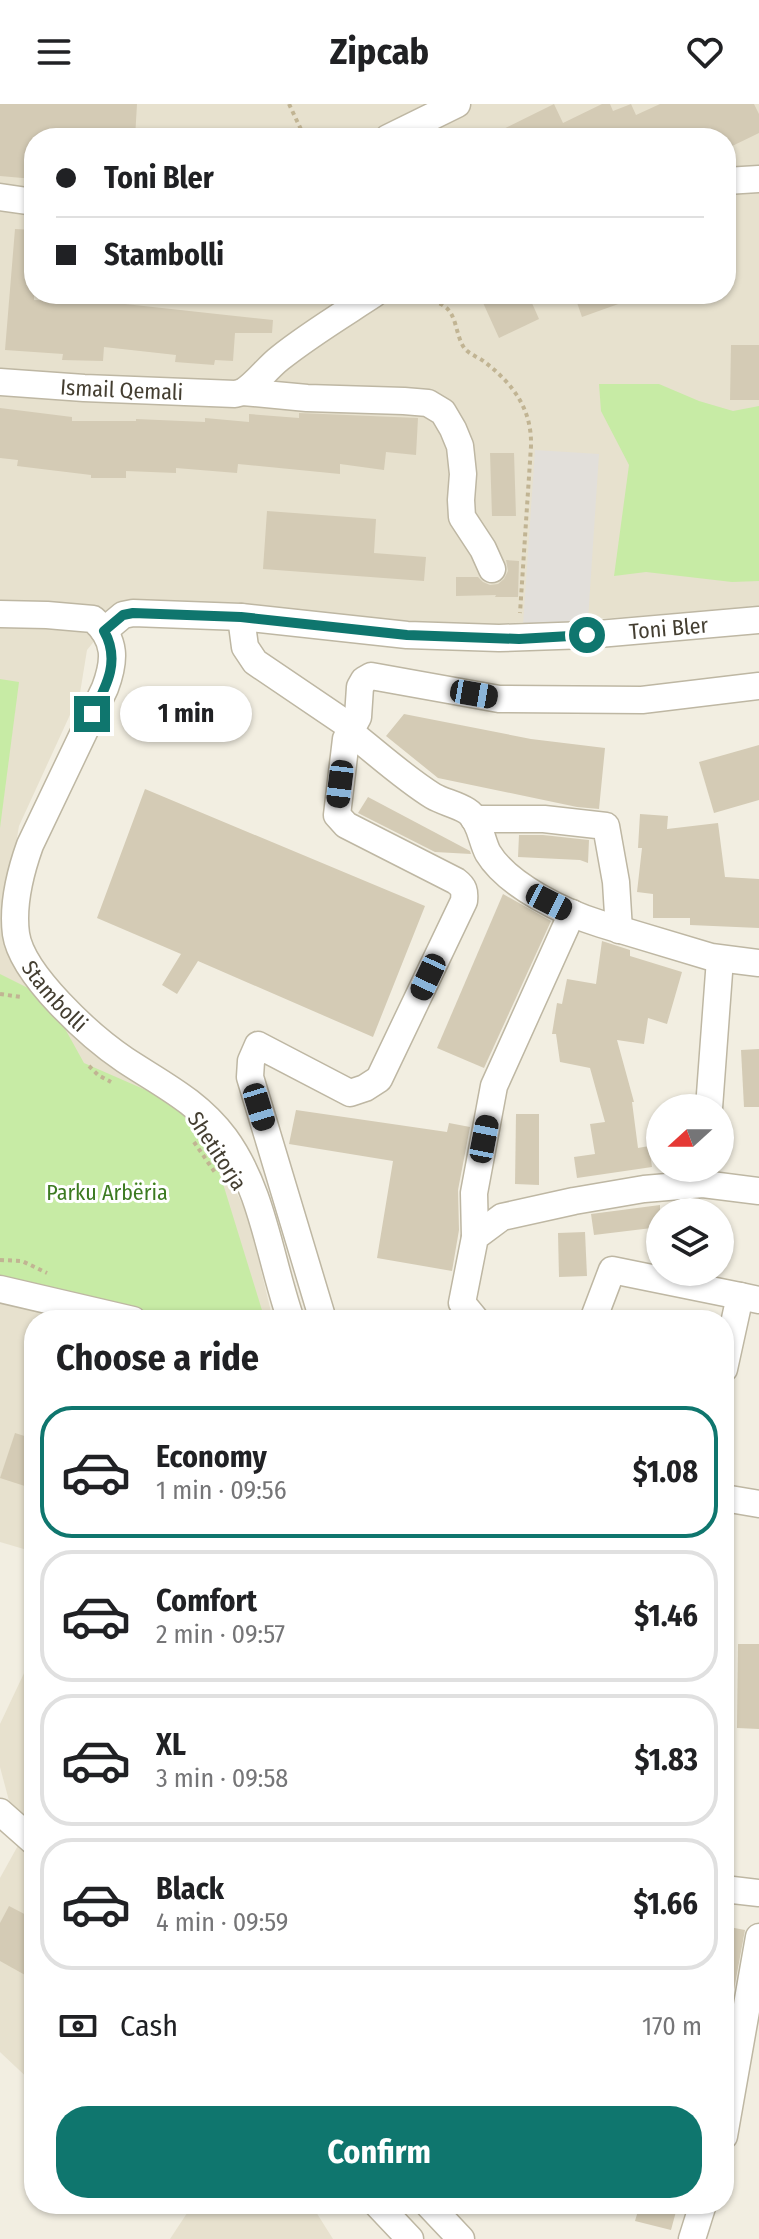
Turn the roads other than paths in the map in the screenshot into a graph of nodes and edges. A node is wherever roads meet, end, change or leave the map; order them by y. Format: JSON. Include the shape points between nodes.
{"nodes":[{"id":1,"x":457,"y":104,"type":"edge"},
{"id":2,"x":408,"y":128,"type":"edge"},
{"id":3,"x":759,"y":167,"type":"edge"},
{"id":4,"x":736,"y":178,"type":"edge"},
{"id":5,"x":759,"y":179,"type":"edge"},
{"id":6,"x":736,"y":181,"type":"edge"},
{"id":7,"x":0,"y":197,"type":"edge"},
{"id":8,"x":24,"y":201,"type":"edge"},
{"id":9,"x":359,"y":304,"type":"edge"},
{"id":10,"x":0,"y":382,"type":"edge"},
{"id":11,"x":243,"y":392,"type":"junction"},
{"id":12,"x":492,"y":569,"type":"dead end"},
{"id":13,"x":0,"y":614,"type":"edge"},
{"id":14,"x":241,"y":617,"type":"junction"},
{"id":15,"x":759,"y":620,"type":"edge"},
{"id":16,"x":99,"y":625,"type":"junction"},
{"id":17,"x":759,"y":686,"type":"edge"},
{"id":18,"x":350,"y":732,"type":"junction"},
{"id":19,"x":474,"y":819,"type":"junction"},
{"id":20,"x":572,"y":913,"type":"junction"},
{"id":21,"x":619,"y":930,"type":"junction"},
{"id":22,"x":720,"y":959,"type":"junction"},
{"id":23,"x":759,"y":963,"type":"edge"},
{"id":24,"x":710,"y":1094,"type":"edge"},
{"id":25,"x":676,"y":1182,"type":"edge"},
{"id":26,"x":725,"y":1182,"type":"edge"},
{"id":27,"x":759,"y":1191,"type":"edge"},
{"id":28,"x":475,"y":1237,"type":"junction"},
{"id":29,"x":0,"y":1289,"type":"edge"},
{"id":30,"x":750,"y":1298,"type":"edge"},
{"id":31,"x":90,"y":1310,"type":"edge"},
{"id":32,"x":288,"y":1310,"type":"edge"},
{"id":33,"x":320,"y":1310,"type":"edge"},
{"id":34,"x":468,"y":1310,"type":"edge"},
{"id":35,"x":597,"y":1310,"type":"edge"},
{"id":36,"x":734,"y":1342,"type":"edge"},
{"id":37,"x":734,"y":1500,"type":"edge"},
{"id":38,"x":759,"y":1504,"type":"edge"},
{"id":39,"x":0,"y":1812,"type":"edge"},
{"id":40,"x":24,"y":1833,"type":"edge"},
{"id":41,"x":734,"y":1890,"type":"edge"},
{"id":42,"x":759,"y":1893,"type":"edge"},
{"id":43,"x":759,"y":1937,"type":"edge"},
{"id":44,"x":734,"y":2079,"type":"edge"},
{"id":45,"x":383,"y":2214,"type":"edge"},
{"id":46,"x":437,"y":2214,"type":"edge"},
{"id":47,"x":700,"y":2214,"type":"edge"},
{"id":48,"x":397,"y":2235,"type":"edge"},
{"id":49,"x":461,"y":2239,"type":"edge"},
{"id":50,"x":692,"y":2239,"type":"edge"}],
"edges":[{"from":1,"to":2,"type":"street"},
{"from":3,"to":4,"type":"street"},
{"from":5,"to":6,"type":"street"},
{"from":7,"to":8,"type":"street"},
{"from":9,"to":11,"type":"street","via":[[308,337]]},
{"from":10,"to":11,"type":"street","name":"Ismail Qemali"},
{"from":11,"to":12,"type":"street","name":"Ismail Qemali","via":[[428,403],[443,412],[460,446],[462,517]]},
{"from":13,"to":16,"type":"street","via":[[47,615]]},
{"from":14,"to":15,"type":"street","name":"Toni Bler","via":[[407,635],[519,639]]},
{"from":14,"to":16,"type":"street","name":"Toni Bler","via":[[133,613]]},
{"from":14,"to":18,"type":"street","via":[[245,647],[255,662],[348,725]]},
{"from":16,"to":32,"type":"street","name":"Stambolli","via":[[111,647],[112,669],[22,866],[16,917],[21,953],[65,1008],[122,1058],[187,1099],[223,1137],[239,1159],[254,1197]]},
{"from":17,"to":18,"type":"street","via":[[642,700],[499,699],[371,676],[360,687],[358,717]]},
{"from":18,"to":19,"type":"street","via":[[432,795],[469,811]]},
{"from":18,"to":33,"type":"street","via":[[337,815],[346,825],[456,881],[465,894],[379,1079],[350,1093],[258,1045],[251,1061],[250,1077]]},
{"from":19,"to":20,"type":"street","via":[[500,869]]},
{"from":19,"to":21,"type":"street","via":[[606,826]]},
{"from":20,"to":21,"type":"street"},
{"from":20,"to":28,"type":"street","via":[[494,1086],[474,1193]]},
{"from":21,"to":22,"type":"street"},
{"from":22,"to":23,"type":"street"},
{"from":22,"to":24,"type":"street"},
{"from":25,"to":28,"type":"street","via":[[502,1217]]},
{"from":26,"to":27,"type":"street"},
{"from":28,"to":34,"type":"street","via":[[462,1303]]},
{"from":29,"to":31,"type":"street"},
{"from":30,"to":35,"type":"street","via":[[612,1270]]},
{"from":30,"to":36,"type":"street"},
{"from":37,"to":38,"type":"street"},
{"from":39,"to":40,"type":"street"},
{"from":41,"to":42,"type":"street"},
{"from":43,"to":44,"type":"street"},
{"from":45,"to":48,"type":"street"},
{"from":46,"to":49,"type":"street"},
{"from":47,"to":50,"type":"street"}]}
